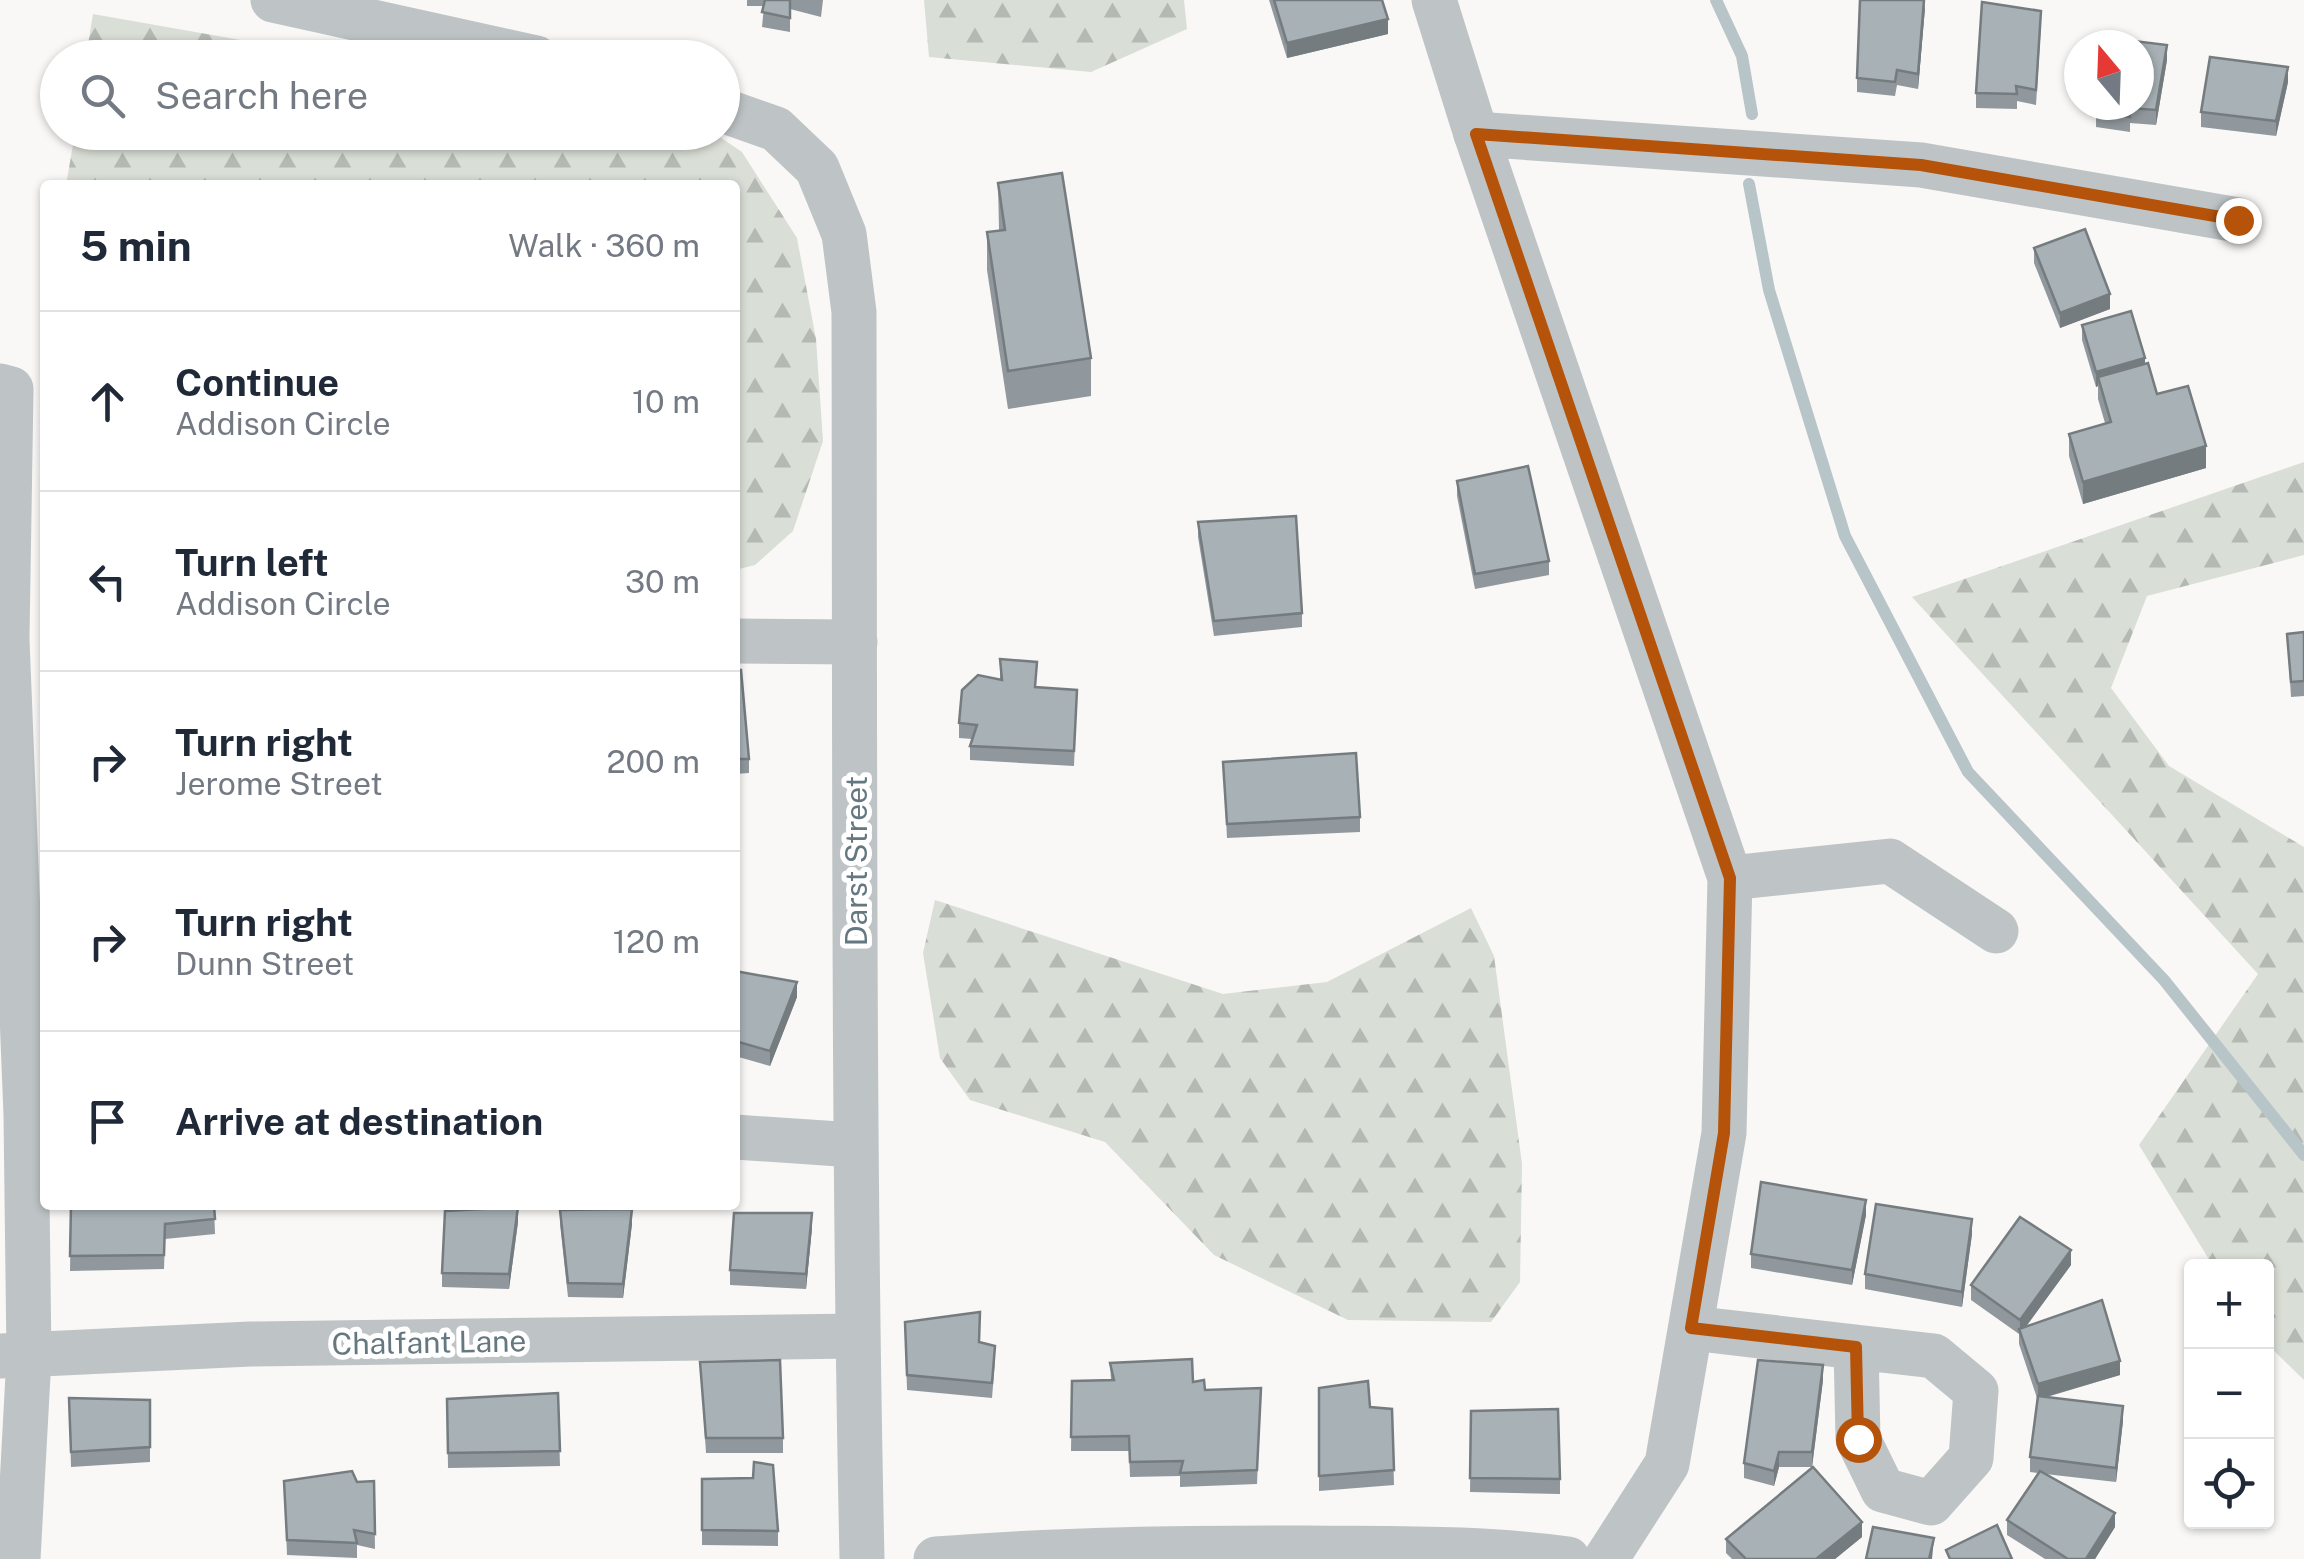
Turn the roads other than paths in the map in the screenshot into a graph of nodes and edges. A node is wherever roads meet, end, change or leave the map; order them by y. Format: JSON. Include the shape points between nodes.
{"nodes":[{"id":1,"x":273,"y":0,"type":"edge"},
{"id":2,"x":1434,"y":0,"type":"edge"},
{"id":3,"x":454,"y":40,"type":"edge"},
{"id":4,"x":740,"y":117,"type":"edge"},
{"id":5,"x":1476,"y":134,"type":"junction"},
{"id":6,"x":2238,"y":220,"type":"dead end"},
{"id":7,"x":0,"y":386,"type":"edge"},
{"id":8,"x":17,"y":639,"type":"edge"},
{"id":9,"x":740,"y":642,"type":"edge"},
{"id":10,"x":855,"y":642,"type":"junction"},
{"id":11,"x":1730,"y":878,"type":"junction"},
{"id":12,"x":1996,"y":932,"type":"dead end"},
{"id":13,"x":36,"y":1115,"type":"edge"},
{"id":14,"x":740,"y":1137,"type":"edge"},
{"id":15,"x":854,"y":1144,"type":"junction"},
{"id":16,"x":1691,"y":1328,"type":"junction"},
{"id":17,"x":857,"y":1336,"type":"junction"},
{"id":18,"x":1856,"y":1347,"type":"dead end"},
{"id":19,"x":14,"y":1357,"type":"edge"},
{"id":20,"x":18,"y":1559,"type":"edge"},
{"id":21,"x":862,"y":1559,"type":"edge"},
{"id":22,"x":936,"y":1559,"type":"edge"},
{"id":23,"x":1568,"y":1559,"type":"edge"},
{"id":24,"x":1606,"y":1559,"type":"edge"}],
"edges":[{"from":1,"to":3,"type":"street"},
{"from":2,"to":5,"type":"street"},
{"from":4,"to":10,"type":"street","name":"Darst Street","via":[[776,130],[817,168],[844,234],[854,312]]},
{"from":5,"to":6,"type":"street","via":[[1921,165]]},
{"from":5,"to":11,"type":"street"},
{"from":7,"to":8,"type":"street","via":[[11,389]]},
{"from":8,"to":13,"type":"street"},
{"from":9,"to":10,"type":"street"},
{"from":10,"to":15,"type":"street","name":"Darst Street"},
{"from":11,"to":12,"type":"street","via":[[1890,861]]},
{"from":11,"to":16,"type":"street","via":[[1724,1133]]},
{"from":13,"to":19,"type":"street"},
{"from":14,"to":15,"type":"street"},
{"from":15,"to":17,"type":"street","name":"Darst Street"},
{"from":16,"to":18,"type":"street"},
{"from":16,"to":24,"type":"street","via":[[1667,1464]]},
{"from":17,"to":19,"type":"street","name":"Chalfant Lane","via":[[250,1344]]},
{"from":17,"to":21,"type":"street","name":"Darst Street"},
{"from":19,"to":20,"type":"street"},
{"from":22,"to":23,"type":"street","via":[[1220,1548],[1497,1549]]}]}
